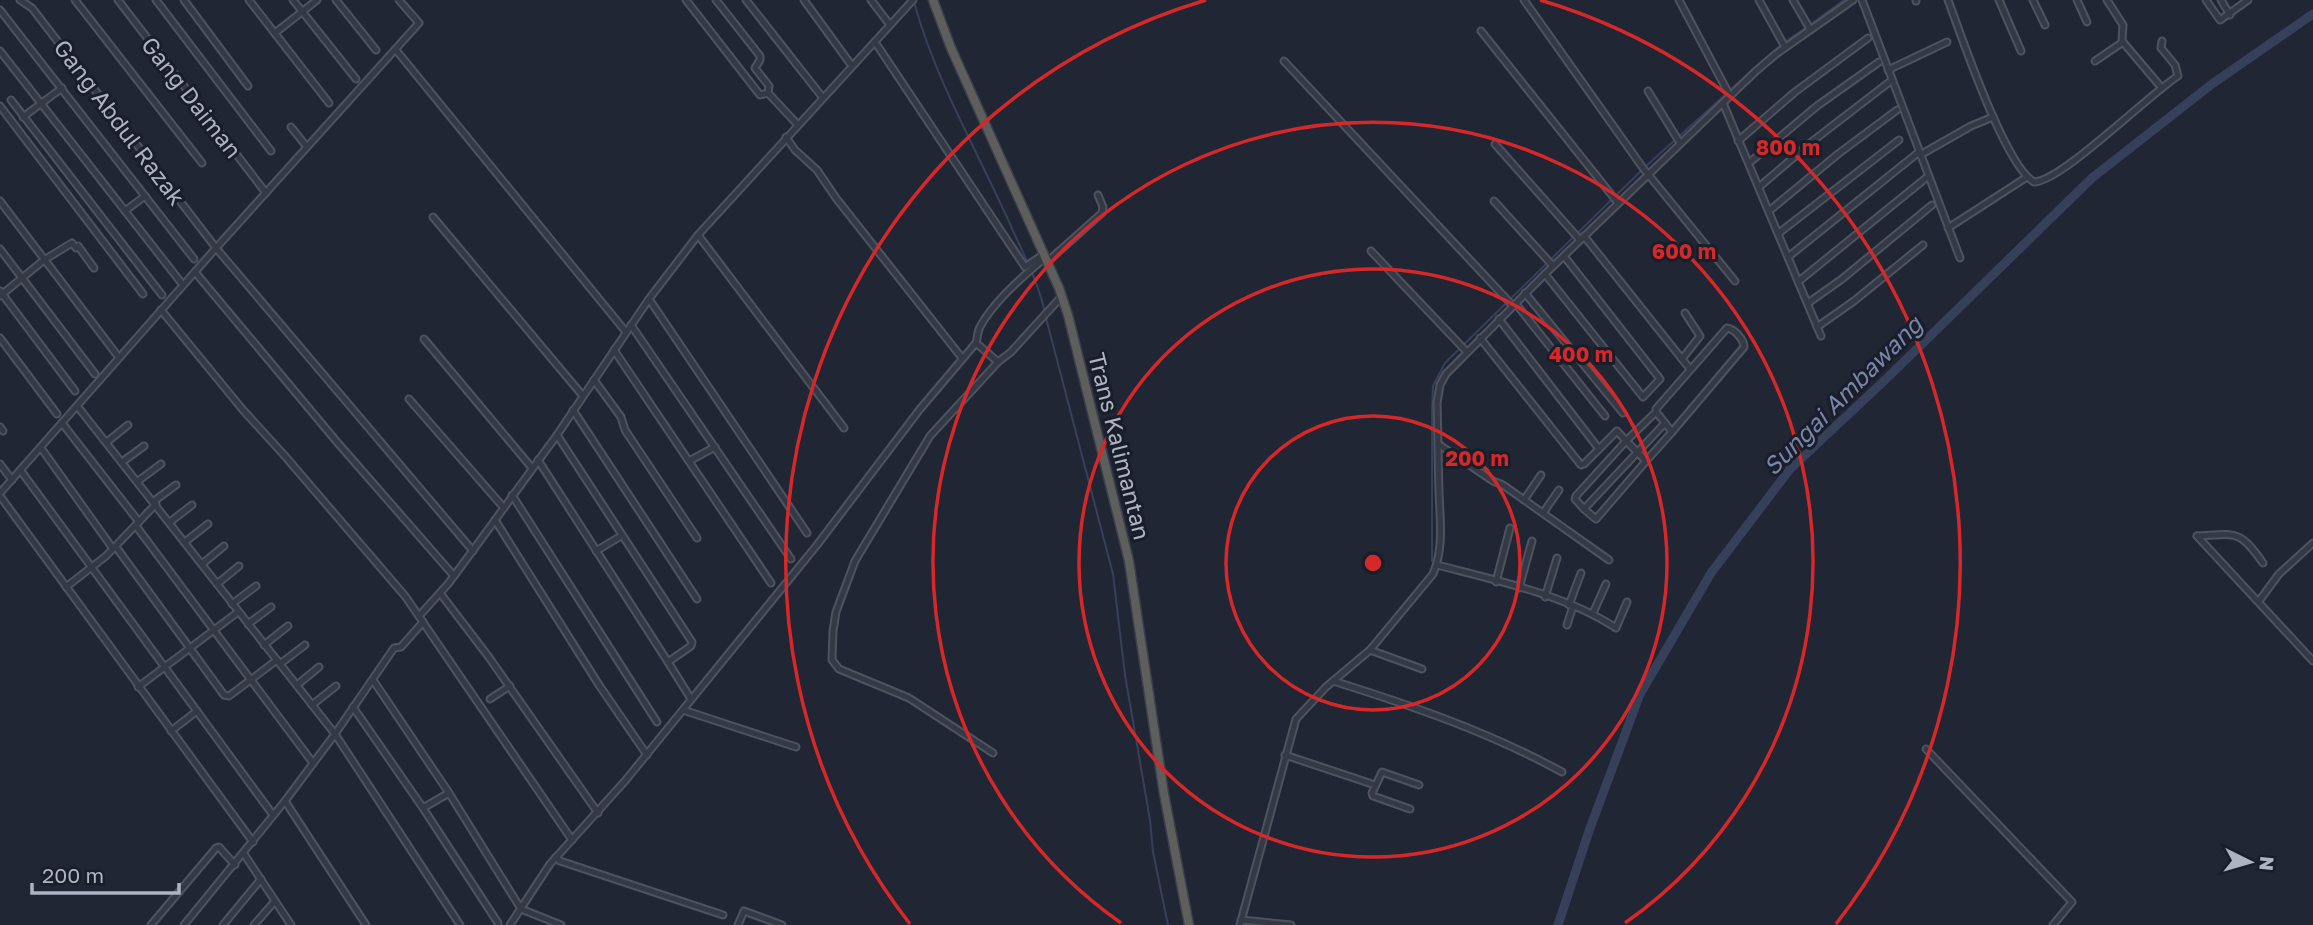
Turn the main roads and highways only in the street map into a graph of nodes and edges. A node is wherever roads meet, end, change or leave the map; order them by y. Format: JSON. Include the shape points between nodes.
{"nodes":[{"id":1,"x":933,"y":0,"type":"edge"},
{"id":2,"x":1189,"y":925,"type":"edge"}],
"edges":[{"from":1,"to":2,"type":"highway","name":"Trans Kalimantan","via":[[954,57],[1062,296],[1129,561]]}]}
